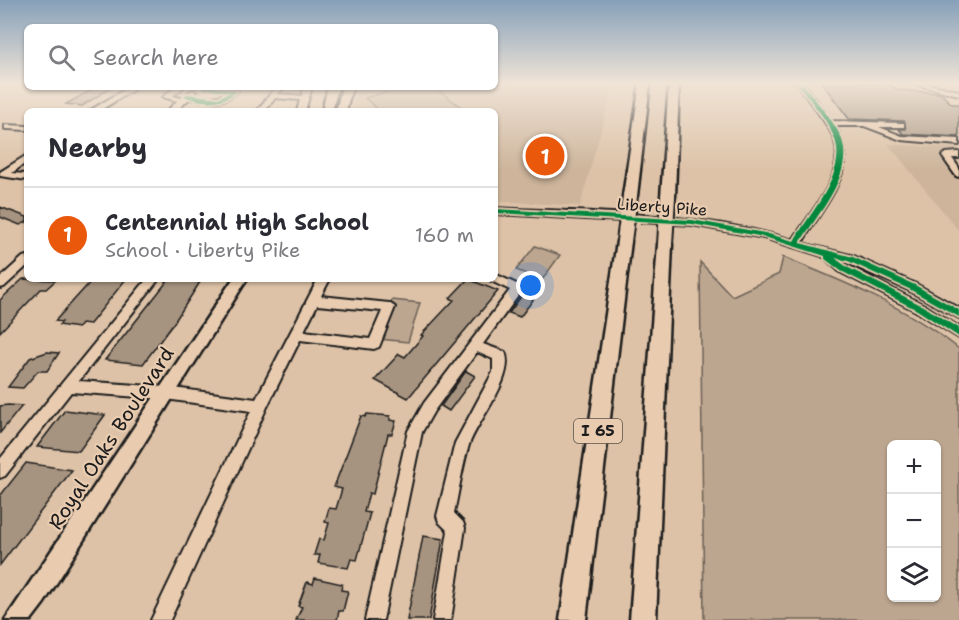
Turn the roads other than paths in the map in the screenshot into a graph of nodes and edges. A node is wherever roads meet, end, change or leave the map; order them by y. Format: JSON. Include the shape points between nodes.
{"nodes":[{"id":1,"x":641,"y":112,"type":"edge"},
{"id":2,"x":672,"y":112,"type":"edge"},
{"id":3,"x":820,"y":112,"type":"edge"},
{"id":4,"x":828,"y":123,"type":"junction"},
{"id":5,"x":867,"y":125,"type":"junction"},
{"id":6,"x":901,"y":125,"type":"dead end"},
{"id":7,"x":8,"y":126,"type":"dead end"},
{"id":8,"x":24,"y":128,"type":"edge"},
{"id":9,"x":959,"y":142,"type":"edge"},
{"id":10,"x":959,"y":155,"type":"edge"},
{"id":11,"x":24,"y":160,"type":"edge"},
{"id":12,"x":2,"y":174,"type":"edge"},
{"id":13,"x":959,"y":174,"type":"edge"},
{"id":14,"x":24,"y":177,"type":"edge"},
{"id":15,"x":498,"y":211,"type":"edge"},
{"id":16,"x":796,"y":244,"type":"junction"},
{"id":17,"x":823,"y":253,"type":"junction"},
{"id":18,"x":24,"y":263,"type":"edge"},
{"id":19,"x":498,"y":280,"type":"edge"},
{"id":20,"x":151,"y":282,"type":"edge"},
{"id":21,"x":238,"y":282,"type":"edge"},
{"id":22,"x":322,"y":282,"type":"edge"},
{"id":23,"x":0,"y":285,"type":"edge"},
{"id":24,"x":313,"y":300,"type":"junction"},
{"id":25,"x":959,"y":314,"type":"edge"},
{"id":26,"x":959,"y":333,"type":"edge"},
{"id":27,"x":296,"y":335,"type":"junction"},
{"id":28,"x":476,"y":346,"type":"junction"},
{"id":29,"x":67,"y":386,"type":"junction"},
{"id":30,"x":166,"y":393,"type":"junction"},
{"id":31,"x":260,"y":406,"type":"junction"},
{"id":32,"x":0,"y":471,"type":"edge"},
{"id":33,"x":17,"y":620,"type":"edge"},
{"id":34,"x":160,"y":620,"type":"edge"},
{"id":35,"x":374,"y":620,"type":"edge"},
{"id":36,"x":442,"y":620,"type":"edge"},
{"id":37,"x":573,"y":620,"type":"edge"},
{"id":38,"x":643,"y":620,"type":"edge"}],
"edges":[{"from":1,"to":37,"type":"highway","number":"I 65","bridge":true},
{"from":2,"to":38,"type":"highway","bridge":true},
{"from":3,"to":4,"type":"street"},
{"from":4,"to":5,"type":"street"},
{"from":4,"to":16,"type":"street","via":[[838,138],[842,157],[839,174]]},
{"from":5,"to":6,"type":"street"},
{"from":5,"to":9,"type":"street","via":[[901,138]]},
{"from":7,"to":8,"type":"street"},
{"from":10,"to":13,"type":"street","via":[[946,156]]},
{"from":11,"to":12,"type":"street"},
{"from":12,"to":14,"type":"street"},
{"from":15,"to":16,"type":"street","name":"Liberty Pike","via":[[692,222]]},
{"from":16,"to":17,"type":"street","name":"Liberty Pike"},
{"from":17,"to":25,"type":"street","name":"Liberty Pike","via":[[850,258],[885,273]]},
{"from":17,"to":26,"type":"street","name":"Liberty Pike","via":[[844,269]]},
{"from":18,"to":23,"type":"street"},
{"from":19,"to":28,"type":"street","via":[[517,289]]},
{"from":20,"to":29,"type":"street"},
{"from":21,"to":30,"type":"main road","name":"Royal Oaks Boulevard"},
{"from":22,"to":24,"type":"street"},
{"from":24,"to":27,"type":"street"},
{"from":24,"to":27,"type":"street","via":[[388,307],[374,344]]},
{"from":27,"to":31,"type":"street"},
{"from":28,"to":35,"type":"street","via":[[415,431]]},
{"from":28,"to":36,"type":"street","via":[[500,356],[500,372],[462,443],[445,516],[457,528]]},
{"from":29,"to":30,"type":"street"},
{"from":29,"to":32,"type":"street"},
{"from":30,"to":31,"type":"street"},
{"from":30,"to":33,"type":"main road","name":"Royal Oaks Boulevard"},
{"from":31,"to":34,"type":"street"}]}
